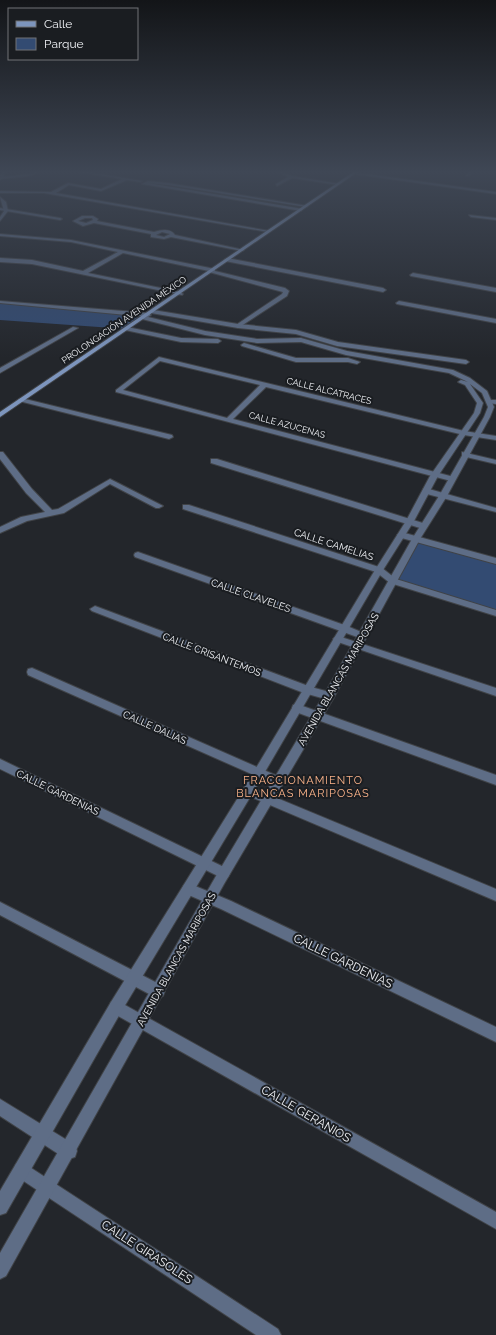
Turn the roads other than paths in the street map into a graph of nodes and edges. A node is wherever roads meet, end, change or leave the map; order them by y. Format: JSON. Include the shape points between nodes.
{"nodes":[{"id":1,"x":172,"y":233,"type":"edge"},
{"id":2,"x":265,"y":233,"type":"edge"},
{"id":3,"x":0,"y":234,"type":"edge"},
{"id":4,"x":242,"y":250,"type":"junction"},
{"id":5,"x":123,"y":252,"type":"junction"},
{"id":6,"x":0,"y":260,"type":"edge"},
{"id":7,"x":227,"y":260,"type":"junction"},
{"id":8,"x":212,"y":270,"type":"junction"},
{"id":9,"x":84,"y":273,"type":"junction"},
{"id":10,"x":413,"y":275,"type":"dead end"},
{"id":11,"x":383,"y":290,"type":"dead end"},
{"id":12,"x":496,"y":290,"type":"edge"},
{"id":13,"x":180,"y":294,"type":"junction"},
{"id":14,"x":0,"y":302,"type":"edge"},
{"id":15,"x":399,"y":303,"type":"dead end"},
{"id":16,"x":148,"y":315,"type":"junction"},
{"id":17,"x":496,"y":321,"type":"edge"},
{"id":18,"x":238,"y":326,"type":"junction"},
{"id":19,"x":75,"y":328,"type":"dead end"},
{"id":20,"x":127,"y":329,"type":"junction"},
{"id":21,"x":466,"y":362,"type":"dead end"},
{"id":22,"x":0,"y":370,"type":"edge"},
{"id":23,"x":262,"y":387,"type":"junction"},
{"id":24,"x":118,"y":391,"type":"joint"},
{"id":25,"x":21,"y":400,"type":"junction"},
{"id":26,"x":493,"y":402,"type":"edge"},
{"id":27,"x":0,"y":415,"type":"edge"},
{"id":28,"x":229,"y":419,"type":"junction"},
{"id":29,"x":463,"y":436,"type":"junction"},
{"id":30,"x":168,"y":437,"type":"dead end"},
{"id":31,"x":474,"y":438,"type":"junction"},
{"id":32,"x":496,"y":438,"type":"edge"},
{"id":33,"x":0,"y":454,"type":"edge"},
{"id":34,"x":465,"y":454,"type":"junction"},
{"id":35,"x":214,"y":461,"type":"dead end"},
{"id":36,"x":496,"y":462,"type":"edge"},
{"id":37,"x":434,"y":476,"type":"junction"},
{"id":38,"x":450,"y":480,"type":"junction"},
{"id":39,"x":426,"y":491,"type":"junction"},
{"id":40,"x":443,"y":496,"type":"junction"},
{"id":41,"x":159,"y":506,"type":"dead end"},
{"id":42,"x":186,"y":507,"type":"dead end"},
{"id":43,"x":496,"y":510,"type":"edge"},
{"id":44,"x":50,"y":513,"type":"junction"},
{"id":45,"x":410,"y":521,"type":"junction"},
{"id":46,"x":423,"y":526,"type":"junction"},
{"id":47,"x":0,"y":530,"type":"edge"},
{"id":48,"x":401,"y":535,"type":"junction"},
{"id":49,"x":416,"y":538,"type":"junction"},
{"id":50,"x":138,"y":555,"type":"dead end"},
{"id":51,"x":496,"y":561,"type":"edge"},
{"id":52,"x":378,"y":570,"type":"junction"},
{"id":53,"x":393,"y":581,"type":"junction"},
{"id":54,"x":95,"y":610,"type":"dead end"},
{"id":55,"x":496,"y":612,"type":"edge"},
{"id":56,"x":344,"y":628,"type":"junction"},
{"id":57,"x":363,"y":636,"type":"junction"},
{"id":58,"x":338,"y":639,"type":"junction"},
{"id":59,"x":358,"y":646,"type":"junction"},
{"id":60,"x":32,"y":672,"type":"dead end"},
{"id":61,"x":308,"y":690,"type":"junction"},
{"id":62,"x":496,"y":692,"type":"edge"},
{"id":63,"x":329,"y":696,"type":"junction"},
{"id":64,"x":297,"y":708,"type":"junction"},
{"id":65,"x":318,"y":715,"type":"junction"},
{"id":66,"x":0,"y":764,"type":"edge"},
{"id":67,"x":259,"y":772,"type":"junction"},
{"id":68,"x":496,"y":780,"type":"edge"},
{"id":69,"x":278,"y":781,"type":"junction"},
{"id":70,"x":248,"y":791,"type":"junction"},
{"id":71,"x":267,"y":799,"type":"junction"},
{"id":72,"x":204,"y":864,"type":"junction"},
{"id":73,"x":224,"y":873,"type":"junction"},
{"id":74,"x":188,"y":889,"type":"junction"},
{"id":75,"x":496,"y":894,"type":"edge"},
{"id":76,"x":210,"y":898,"type":"junction"},
{"id":77,"x":0,"y":908,"type":"edge"},
{"id":78,"x":134,"y":979,"type":"junction"},
{"id":79,"x":158,"y":992,"type":"junction"},
{"id":80,"x":116,"y":1007,"type":"junction"},
{"id":81,"x":142,"y":1021,"type":"junction"},
{"id":82,"x":496,"y":1035,"type":"edge"},
{"id":83,"x":0,"y":1107,"type":"edge"},
{"id":84,"x":42,"y":1134,"type":"junction"},
{"id":85,"x":69,"y":1151,"type":"junction"},
{"id":86,"x":22,"y":1170,"type":"junction"},
{"id":87,"x":48,"y":1187,"type":"junction"},
{"id":88,"x":0,"y":1207,"type":"edge"},
{"id":89,"x":496,"y":1221,"type":"edge"},
{"id":90,"x":0,"y":1270,"type":"edge"},
{"id":91,"x":272,"y":1335,"type":"edge"}],
"edges":[{"from":1,"to":4,"type":"street","via":[[172,236]]},
{"from":2,"to":4,"type":"main road","name":"PROLONGACIÓN AVENIDA MÉXICO"},
{"from":3,"to":5,"type":"street","via":[[71,241]]},
{"from":4,"to":7,"type":"main road","name":"PROLONGACIÓN AVENIDA MÉXICO"},
{"from":5,"to":8,"type":"street"},
{"from":5,"to":9,"type":"street"},
{"from":6,"to":9,"type":"street","via":[[32,262]]},
{"from":7,"to":8,"type":"main road","name":"PROLONGACIÓN AVENIDA MÉXICO"},
{"from":7,"to":11,"type":"street"},
{"from":8,"to":13,"type":"main road","name":"PROLONGACIÓN AVENIDA MÉXICO"},
{"from":8,"to":18,"type":"street","via":[[286,291],[285,295]]},
{"from":9,"to":13,"type":"street"},
{"from":10,"to":12,"type":"street"},
{"from":13,"to":16,"type":"main road","name":"PROLONGACIÓN AVENIDA MÉXICO"},
{"from":14,"to":16,"type":"lane"},
{"from":15,"to":17,"type":"street"},
{"from":16,"to":18,"type":"lane"},
{"from":16,"to":20,"type":"main road","name":"PROLONGACIÓN AVENIDA MÉXICO"},
{"from":16,"to":26,"type":"street","name":"AVENIDA BLANCAS MARIPOSAS","via":[[205,333],[257,341],[301,340],[346,353],[451,371],[478,385]]},
{"from":18,"to":21,"type":"lane","via":[[296,332],[338,344]]},
{"from":19,"to":22,"type":"street"},
{"from":20,"to":25,"type":"main road","name":"PROLONGACIÓN AVENIDA MÉXICO"},
{"from":20,"to":29,"type":"street","name":"AVENIDA BLANCAS MARIPOSAS","via":[[181,340],[208,340],[250,346],[296,360],[348,360],[449,377],[468,384],[480,403]]},
{"from":23,"to":24,"type":"street","name":"CALLE ALCATRACES","via":[[156,362]]},
{"from":23,"to":28,"type":"street"},
{"from":23,"to":29,"type":"street","name":"CALLE ALCATRACES"},
{"from":24,"to":28,"type":"street","name":"CALLE AZUCENAS"},
{"from":25,"to":27,"type":"main road","name":"PROLONGACIÓN AVENIDA MÉXICO"},
{"from":25,"to":30,"type":"street"},
{"from":26,"to":31,"type":"street","name":"AVENIDA BLANCAS MARIPOSAS"},
{"from":28,"to":37,"type":"street","name":"CALLE AZUCENAS"},
{"from":29,"to":31,"type":"street","name":"CALLE ALCATRACES"},
{"from":29,"to":37,"type":"street","name":"AVENIDA BLANCAS MARIPOSAS"},
{"from":31,"to":32,"type":"street","name":"CALLE ALCATRACES"},
{"from":31,"to":34,"type":"street","name":"AVENIDA BLANCAS MARIPOSAS"},
{"from":33,"to":44,"type":"street"},
{"from":34,"to":36,"type":"street"},
{"from":34,"to":38,"type":"street","name":"AVENIDA BLANCAS MARIPOSAS"},
{"from":35,"to":45,"type":"street"},
{"from":37,"to":38,"type":"street","name":"CALLE AZUCENAS"},
{"from":37,"to":39,"type":"street","name":"AVENIDA BLANCAS MARIPOSAS"},
{"from":38,"to":40,"type":"street","name":"AVENIDA BLANCAS MARIPOSAS"},
{"from":39,"to":40,"type":"street"},
{"from":39,"to":45,"type":"street","name":"AVENIDA BLANCAS MARIPOSAS"},
{"from":40,"to":43,"type":"street"},
{"from":40,"to":46,"type":"street","name":"AVENIDA BLANCAS MARIPOSAS"},
{"from":41,"to":44,"type":"street","via":[[110,481],[62,511]]},
{"from":42,"to":52,"type":"street","name":"CALLE CAMELIAS"},
{"from":44,"to":47,"type":"street","via":[[24,519]]},
{"from":45,"to":46,"type":"street"},
{"from":45,"to":48,"type":"street","name":"AVENIDA BLANCAS MARIPOSAS"},
{"from":46,"to":49,"type":"street","name":"AVENIDA BLANCAS MARIPOSAS"},
{"from":48,"to":49,"type":"street"},
{"from":48,"to":52,"type":"street","name":"AVENIDA BLANCAS MARIPOSAS"},
{"from":49,"to":51,"type":"street"},
{"from":49,"to":53,"type":"street","name":"AVENIDA BLANCAS MARIPOSAS"},
{"from":50,"to":56,"type":"street","name":"CALLE CLAVELES"},
{"from":52,"to":53,"type":"street","name":"CALLE CAMELIAS"},
{"from":52,"to":56,"type":"street","name":"AVENIDA BLANCAS MARIPOSAS"},
{"from":53,"to":55,"type":"street","name":"CALLE CAMELIAS"},
{"from":53,"to":57,"type":"street","name":"AVENIDA BLANCAS MARIPOSAS"},
{"from":54,"to":61,"type":"street","name":"CALLE CRISANTEMOS"},
{"from":56,"to":57,"type":"street","name":"CALLE CLAVELES"},
{"from":56,"to":58,"type":"street","name":"AVENIDA BLANCAS MARIPOSAS"},
{"from":57,"to":59,"type":"street","name":"AVENIDA BLANCAS MARIPOSAS"},
{"from":58,"to":59,"type":"street"},
{"from":58,"to":61,"type":"street","name":"AVENIDA BLANCAS MARIPOSAS"},
{"from":59,"to":62,"type":"street"},
{"from":59,"to":63,"type":"street","name":"AVENIDA BLANCAS MARIPOSAS"},
{"from":60,"to":67,"type":"street","name":"CALLE DALIAS"},
{"from":61,"to":63,"type":"street","name":"CALLE CRISANTEMOS"},
{"from":61,"to":64,"type":"street","name":"AVENIDA BLANCAS MARIPOSAS"},
{"from":63,"to":65,"type":"street","name":"AVENIDA BLANCAS MARIPOSAS"},
{"from":64,"to":65,"type":"street"},
{"from":64,"to":67,"type":"street","name":"AVENIDA BLANCAS MARIPOSAS"},
{"from":65,"to":68,"type":"street"},
{"from":65,"to":69,"type":"street","name":"AVENIDA BLANCAS MARIPOSAS"},
{"from":66,"to":72,"type":"street","name":"CALLE GARDENIAS"},
{"from":67,"to":69,"type":"street","name":"CALLE DALIAS"},
{"from":67,"to":70,"type":"street","name":"AVENIDA BLANCAS MARIPOSAS"},
{"from":69,"to":71,"type":"street","name":"AVENIDA BLANCAS MARIPOSAS"},
{"from":70,"to":71,"type":"street"},
{"from":70,"to":72,"type":"street","name":"AVENIDA BLANCAS MARIPOSAS"},
{"from":71,"to":73,"type":"street","name":"AVENIDA BLANCAS MARIPOSAS"},
{"from":71,"to":75,"type":"street"},
{"from":72,"to":73,"type":"street","name":"CALLE GARDENIAS"},
{"from":72,"to":74,"type":"street","name":"AVENIDA BLANCAS MARIPOSAS"},
{"from":73,"to":76,"type":"street","name":"AVENIDA BLANCAS MARIPOSAS"},
{"from":74,"to":76,"type":"street","name":"CALLE GARDENIAS"},
{"from":74,"to":78,"type":"street","name":"AVENIDA BLANCAS MARIPOSAS"},
{"from":76,"to":79,"type":"street","name":"AVENIDA BLANCAS MARIPOSAS"},
{"from":76,"to":82,"type":"street","name":"CALLE GARDENIAS"},
{"from":77,"to":78,"type":"street"},
{"from":78,"to":79,"type":"street"},
{"from":78,"to":80,"type":"street","name":"AVENIDA BLANCAS MARIPOSAS"},
{"from":79,"to":81,"type":"street","name":"AVENIDA BLANCAS MARIPOSAS"},
{"from":80,"to":81,"type":"street","name":"CALLE GERANIOS"},
{"from":80,"to":84,"type":"street","name":"AVENIDA BLANCAS MARIPOSAS"},
{"from":81,"to":85,"type":"street","name":"AVENIDA BLANCAS MARIPOSAS"},
{"from":81,"to":89,"type":"street","name":"CALLE GERANIOS"},
{"from":83,"to":84,"type":"street"},
{"from":84,"to":85,"type":"street"},
{"from":84,"to":86,"type":"street","name":"AVENIDA BLANCAS MARIPOSAS"},
{"from":85,"to":87,"type":"street","name":"AVENIDA BLANCAS MARIPOSAS"},
{"from":86,"to":87,"type":"street","name":"CALLE GIRASOLES"},
{"from":86,"to":88,"type":"street","name":"AVENIDA BLANCAS MARIPOSAS"},
{"from":87,"to":90,"type":"street","name":"AVENIDA BLANCAS MARIPOSAS"},
{"from":87,"to":91,"type":"street","name":"CALLE GIRASOLES"}]}
